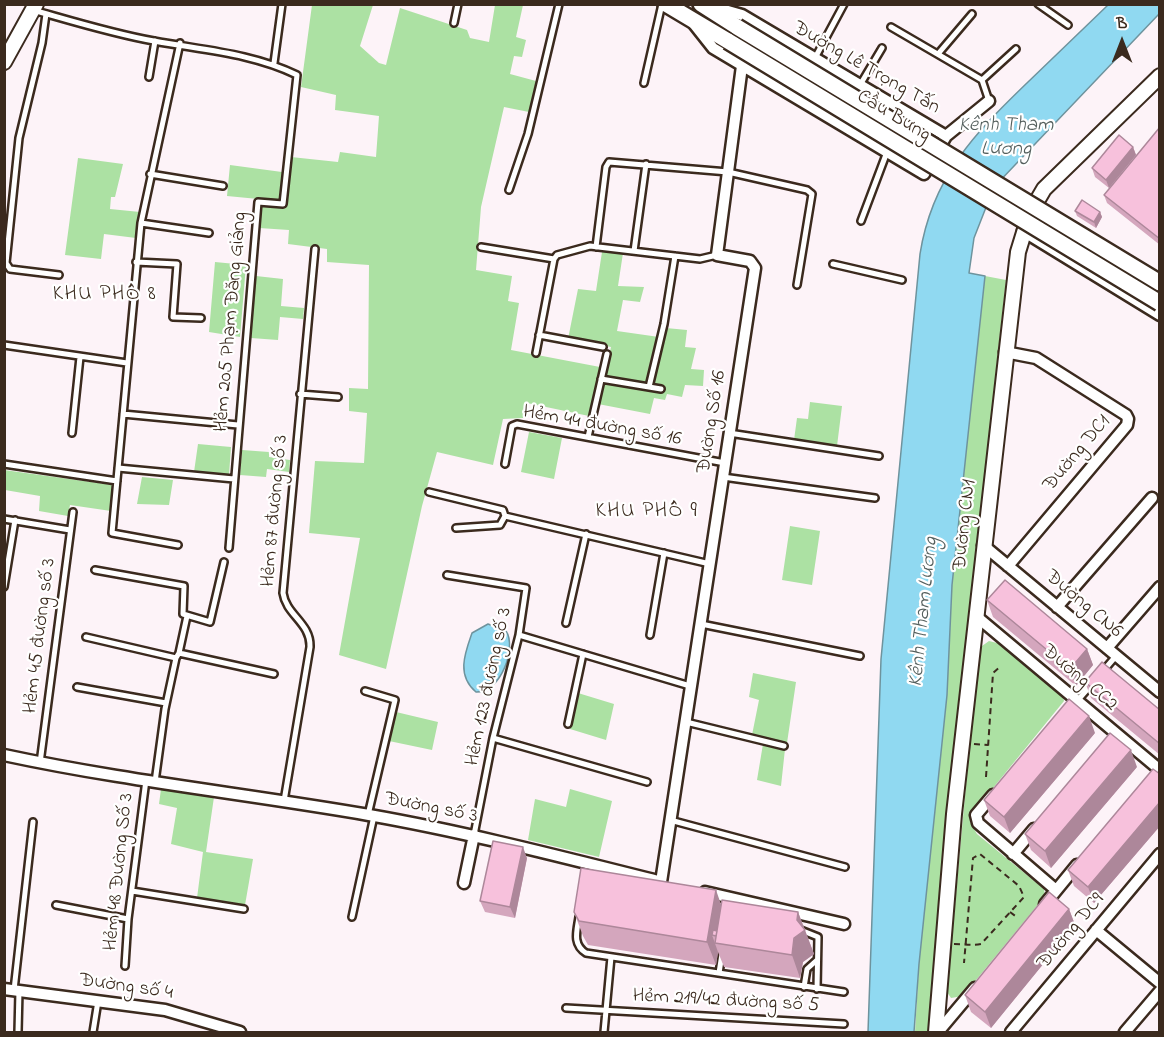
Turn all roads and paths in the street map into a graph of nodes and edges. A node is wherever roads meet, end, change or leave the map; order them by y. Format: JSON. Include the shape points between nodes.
{"nodes":[{"id":1,"x":282,"y":4,"type":"edge"},
{"id":2,"x":458,"y":4,"type":"edge"},
{"id":3,"x":559,"y":4,"type":"edge"},
{"id":4,"x":664,"y":4,"type":"edge"},
{"id":5,"x":702,"y":4,"type":"edge"},
{"id":6,"x":844,"y":4,"type":"edge"},
{"id":7,"x":1038,"y":4,"type":"edge"},
{"id":8,"x":38,"y":9,"type":"edge"},
{"id":9,"x":972,"y":14,"type":"dead end"},
{"id":10,"x":690,"y":19,"type":"junction"},
{"id":11,"x":454,"y":23,"type":"dead end"},
{"id":12,"x":1068,"y":25,"type":"dead end"},
{"id":13,"x":891,"y":27,"type":"dead end"},
{"id":14,"x":155,"y":41,"type":"junction"},
{"id":15,"x":180,"y":43,"type":"junction"},
{"id":16,"x":882,"y":48,"type":"dead end"},
{"id":17,"x":1016,"y":49,"type":"dead end"},
{"id":18,"x":938,"y":54,"type":"junction"},
{"id":19,"x":814,"y":60,"type":"junction"},
{"id":20,"x":4,"y":62,"type":"edge"},
{"id":21,"x":274,"y":63,"type":"junction"},
{"id":22,"x":742,"y":66,"type":"junction"},
{"id":23,"x":1160,"y":76,"type":"edge"},
{"id":24,"x":149,"y":77,"type":"dead end"},
{"id":25,"x":982,"y":80,"type":"junction"},
{"id":26,"x":644,"y":83,"type":"dead end"},
{"id":27,"x":859,"y":86,"type":"junction"},
{"id":28,"x":989,"y":101,"type":"joint"},
{"id":29,"x":946,"y":136,"type":"junction"},
{"id":30,"x":887,"y":152,"type":"junction"},
{"id":31,"x":646,"y":164,"type":"junction"},
{"id":32,"x":728,"y":172,"type":"junction"},
{"id":33,"x":150,"y":174,"type":"junction"},
{"id":34,"x":223,"y":186,"type":"dead end"},
{"id":35,"x":509,"y":190,"type":"dead end"},
{"id":36,"x":861,"y":221,"type":"dead end"},
{"id":37,"x":141,"y":224,"type":"junction"},
{"id":38,"x":1023,"y":231,"type":"junction"},
{"id":39,"x":209,"y":233,"type":"dead end"},
{"id":40,"x":596,"y":247,"type":"junction"},
{"id":41,"x":480,"y":248,"type":"dead end"},
{"id":42,"x":315,"y":249,"type":"dead end"},
{"id":43,"x":634,"y":251,"type":"junction"},
{"id":44,"x":717,"y":255,"type":"junction"},
{"id":45,"x":675,"y":256,"type":"junction"},
{"id":46,"x":554,"y":259,"type":"junction"},
{"id":47,"x":136,"y":262,"type":"junction"},
{"id":48,"x":833,"y":264,"type":"dead end"},
{"id":49,"x":59,"y":275,"type":"dead end"},
{"id":50,"x":902,"y":280,"type":"dead end"},
{"id":51,"x":1160,"y":284,"type":"edge"},
{"id":52,"x":797,"y":285,"type":"dead end"},
{"id":53,"x":1160,"y":303,"type":"edge"},
{"id":54,"x":1160,"y":315,"type":"edge"},
{"id":55,"x":201,"y":318,"type":"dead end"},
{"id":56,"x":539,"y":335,"type":"junction"},
{"id":57,"x":4,"y":345,"type":"edge"},
{"id":58,"x":603,"y":347,"type":"dead end"},
{"id":59,"x":1005,"y":351,"type":"junction"},
{"id":60,"x":536,"y":353,"type":"dead end"},
{"id":61,"x":608,"y":354,"type":"dead end"},
{"id":62,"x":80,"y":357,"type":"junction"},
{"id":63,"x":127,"y":363,"type":"junction"},
{"id":64,"x":601,"y":379,"type":"junction"},
{"id":65,"x":650,"y":387,"type":"junction"},
{"id":66,"x":661,"y":389,"type":"dead end"},
{"id":67,"x":300,"y":394,"type":"junction"},
{"id":68,"x":338,"y":397,"type":"dead end"},
{"id":69,"x":123,"y":414,"type":"junction"},
{"id":70,"x":238,"y":425,"type":"junction"},
{"id":71,"x":72,"y":433,"type":"dead end"},
{"id":72,"x":729,"y":433,"type":"junction"},
{"id":73,"x":588,"y":437,"type":"junction"},
{"id":74,"x":879,"y":456,"type":"dead end"},
{"id":75,"x":725,"y":463,"type":"junction"},
{"id":76,"x":4,"y":464,"type":"edge"},
{"id":77,"x":505,"y":464,"type":"dead end"},
{"id":78,"x":118,"y":468,"type":"junction"},
{"id":79,"x":723,"y":477,"type":"junction"},
{"id":80,"x":234,"y":479,"type":"junction"},
{"id":81,"x":117,"y":481,"type":"junction"},
{"id":82,"x":429,"y":492,"type":"dead end"},
{"id":83,"x":875,"y":498,"type":"dead end"},
{"id":84,"x":1152,"y":498,"type":"dead end"},
{"id":85,"x":73,"y":512,"type":"dead end"},
{"id":86,"x":505,"y":516,"type":"junction"},
{"id":87,"x":4,"y":519,"type":"edge"},
{"id":88,"x":15,"y":520,"type":"junction"},
{"id":89,"x":456,"y":528,"type":"dead end"},
{"id":90,"x":70,"y":530,"type":"junction"},
{"id":91,"x":586,"y":534,"type":"junction"},
{"id":92,"x":178,"y":545,"type":"dead end"},
{"id":93,"x":983,"y":545,"type":"junction"},
{"id":94,"x":229,"y":548,"type":"dead end"},
{"id":95,"x":664,"y":553,"type":"junction"},
{"id":96,"x":224,"y":562,"type":"dead end"},
{"id":97,"x":710,"y":564,"type":"junction"},
{"id":98,"x":1008,"y":566,"type":"junction"},
{"id":99,"x":95,"y":570,"type":"dead end"},
{"id":100,"x":447,"y":575,"type":"dead end"},
{"id":101,"x":4,"y":587,"type":"edge"},
{"id":102,"x":1160,"y":587,"type":"edge"},
{"id":103,"x":1057,"y":607,"type":"junction"},
{"id":104,"x":187,"y":616,"type":"junction"},
{"id":105,"x":976,"y":616,"type":"junction"},
{"id":106,"x":566,"y":623,"type":"dead end"},
{"id":107,"x":701,"y":624,"type":"junction"},
{"id":108,"x":519,"y":635,"type":"junction"},
{"id":109,"x":650,"y":635,"type":"dead end"},
{"id":110,"x":86,"y":637,"type":"dead end"},
{"id":111,"x":1107,"y":648,"type":"junction"},
{"id":112,"x":583,"y":654,"type":"junction"},
{"id":113,"x":178,"y":656,"type":"junction"},
{"id":114,"x":860,"y":656,"type":"dead end"},
{"id":115,"x":1116,"y":656,"type":"junction"},
{"id":116,"x":1000,"y":666,"type":"dead end"},
{"id":117,"x":274,"y":674,"type":"dead end"},
{"id":118,"x":690,"y":686,"type":"junction"},
{"id":119,"x":77,"y":687,"type":"dead end"},
{"id":120,"x":365,"y":691,"type":"dead end"},
{"id":121,"x":1159,"y":692,"type":"edge"},
{"id":122,"x":1076,"y":700,"type":"junction"},
{"id":123,"x":166,"y":703,"type":"junction"},
{"id":124,"x":1066,"y":708,"type":"edge"},
{"id":125,"x":685,"y":722,"type":"junction"},
{"id":126,"x":568,"y":724,"type":"dead end"},
{"id":127,"x":1115,"y":732,"type":"junction"},
{"id":128,"x":493,"y":738,"type":"junction"},
{"id":129,"x":1107,"y":742,"type":"edge"},
{"id":130,"x":784,"y":746,"type":"dead end"},
{"id":131,"x":4,"y":755,"type":"edge"},
{"id":132,"x":40,"y":763,"type":"junction"},
{"id":133,"x":1158,"y":769,"type":"edge"},
{"id":134,"x":986,"y":777,"type":"dead end"},
{"id":135,"x":1149,"y":778,"type":"edge"},
{"id":136,"x":150,"y":781,"type":"junction"},
{"id":137,"x":647,"y":782,"type":"dead end"},
{"id":138,"x":1000,"y":786,"type":"edge"},
{"id":139,"x":284,"y":801,"type":"junction"},
{"id":140,"x":371,"y":815,"type":"junction"},
{"id":141,"x":1041,"y":819,"type":"edge"},
{"id":142,"x":670,"y":820,"type":"junction"},
{"id":143,"x":33,"y":822,"type":"dead end"},
{"id":144,"x":474,"y":835,"type":"junction"},
{"id":145,"x":1012,"y":854,"type":"junction"},
{"id":146,"x":1160,"y":854,"type":"edge"},
{"id":147,"x":1085,"y":856,"type":"edge"},
{"id":148,"x":845,"y":867,"type":"dead end"},
{"id":149,"x":661,"y":882,"type":"junction"},
{"id":150,"x":464,"y":883,"type":"dead end"},
{"id":151,"x":672,"y":885,"type":"edge"},
{"id":152,"x":695,"y":890,"type":"edge"},
{"id":153,"x":1056,"y":890,"type":"junction"},
{"id":154,"x":132,"y":891,"type":"junction"},
{"id":155,"x":56,"y":905,"type":"dead end"},
{"id":156,"x":581,"y":905,"type":"edge"},
{"id":157,"x":244,"y":909,"type":"dead end"},
{"id":158,"x":1010,"y":912,"type":"junction"},
{"id":159,"x":352,"y":917,"type":"dead end"},
{"id":160,"x":1034,"y":917,"type":"edge"},
{"id":161,"x":1018,"y":918,"type":"dead end"},
{"id":162,"x":128,"y":919,"type":"junction"},
{"id":163,"x":844,"y":924,"type":"dead end"},
{"id":164,"x":792,"y":927,"type":"edge"},
{"id":165,"x":1096,"y":930,"type":"junction"},
{"id":166,"x":942,"y":943,"type":"junction"},
{"id":167,"x":965,"y":945,"type":"junction"},
{"id":168,"x":722,"y":952,"type":"edge"},
{"id":169,"x":611,"y":957,"type":"junction"},
{"id":170,"x":817,"y":960,"type":"junction"},
{"id":171,"x":964,"y":963,"type":"dead end"},
{"id":172,"x":125,"y":966,"type":"dead end"},
{"id":173,"x":718,"y":974,"type":"junction"},
{"id":174,"x":982,"y":979,"type":"edge"},
{"id":175,"x":1160,"y":984,"type":"edge"},
{"id":176,"x":804,"y":987,"type":"junction"},
{"id":177,"x":817,"y":989,"type":"junction"},
{"id":178,"x":13,"y":990,"type":"edge"},
{"id":179,"x":1160,"y":991,"type":"edge"},
{"id":180,"x":844,"y":992,"type":"dead end"},
{"id":181,"x":98,"y":1002,"type":"junction"},
{"id":182,"x":566,"y":1008,"type":"dead end"},
{"id":183,"x":607,"y":1010,"type":"junction"},
{"id":184,"x":844,"y":1024,"type":"dead end"},
{"id":185,"x":18,"y":1032,"type":"edge"},
{"id":186,"x":93,"y":1032,"type":"edge"},
{"id":187,"x":240,"y":1032,"type":"edge"},
{"id":188,"x":604,"y":1032,"type":"edge"},
{"id":189,"x":937,"y":1032,"type":"edge"},
{"id":190,"x":1011,"y":1032,"type":"edge"},
{"id":191,"x":1125,"y":1032,"type":"edge"}],
"edges":[{"from":1,"to":21,"type":"lane"},
{"from":2,"to":11,"type":"lane"},
{"from":3,"to":35,"type":"lane","via":[[528,134]]},
{"from":4,"to":10,"type":"main road","name":"Cầu Bưng"},
{"from":4,"to":26,"type":"lane"},
{"from":5,"to":19,"type":"street","name":"Đường Lê Trọng Tấn","via":[[742,15]]},
{"from":5,"to":51,"type":"main road","name":"Cầu Bưng","bridge":true},
{"from":6,"to":19,"type":"lane"},
{"from":7,"to":12,"type":"lane"},
{"from":8,"to":14,"type":"lane","name":"Hẻm 205 Phạm Đăng Giảng"},
{"from":8,"to":20,"type":"street"},
{"from":8,"to":49,"type":"lane","via":[[42,43],[19,138],[6,263],[9,269]]},
{"from":9,"to":18,"type":"lane"},
{"from":10,"to":22,"type":"street","via":[[713,48]]},
{"from":10,"to":53,"type":"main road","name":"Cầu Bưng","bridge":true},
{"from":13,"to":18,"type":"lane"},
{"from":14,"to":15,"type":"lane","name":"Hẻm 205 Phạm Đăng Giảng"},
{"from":14,"to":24,"type":"lane"},
{"from":15,"to":21,"type":"lane","name":"Hẻm 205 Phạm Đăng Giảng"},
{"from":15,"to":33,"type":"lane"},
{"from":16,"to":27,"type":"lane"},
{"from":17,"to":25,"type":"lane"},
{"from":18,"to":25,"type":"lane"},
{"from":19,"to":27,"type":"street","name":"Đường Lê Trọng Tấn"},
{"from":21,"to":70,"type":"lane","name":"Hẻm 205 Phạm Đăng Giảng","via":[[297,75],[283,204],[258,202]]},
{"from":22,"to":30,"type":"street"},
{"from":22,"to":32,"type":"street"},
{"from":23,"to":38,"type":"street","name":"Đường CN1","via":[[1044,189]]},
{"from":25,"to":28,"type":"lane"},
{"from":27,"to":29,"type":"street","name":"Đường Lê Trọng Tấn"},
{"from":28,"to":29,"type":"street"},
{"from":29,"to":30,"type":"street","via":[[924,174]]},
{"from":30,"to":36,"type":"lane"},
{"from":31,"to":32,"type":"lane"},
{"from":31,"to":40,"type":"lane","via":[[609,162]]},
{"from":31,"to":43,"type":"lane"},
{"from":32,"to":44,"type":"street"},
{"from":32,"to":52,"type":"lane","via":[[812,194]]},
{"from":33,"to":34,"type":"lane"},
{"from":33,"to":37,"type":"lane"},
{"from":37,"to":39,"type":"lane"},
{"from":37,"to":47,"type":"lane"},
{"from":38,"to":54,"type":"street"},
{"from":38,"to":59,"type":"street","name":"Đường CN1"},
{"from":40,"to":43,"type":"lane"},
{"from":40,"to":46,"type":"lane","via":[[584,247]]},
{"from":41,"to":46,"type":"lane"},
{"from":42,"to":67,"type":"lane","name":"Hẻm 87 đường số 3"},
{"from":43,"to":45,"type":"lane"},
{"from":44,"to":45,"type":"lane","via":[[702,259]]},
{"from":44,"to":72,"type":"street","name":"Đường Số 16","via":[[750,261],[755,268]]},
{"from":45,"to":65,"type":"lane"},
{"from":46,"to":56,"type":"lane"},
{"from":47,"to":55,"type":"lane","via":[[177,264],[173,317]]},
{"from":47,"to":63,"type":"lane"},
{"from":48,"to":50,"type":"lane"},
{"from":56,"to":58,"type":"lane"},
{"from":56,"to":60,"type":"lane"},
{"from":57,"to":62,"type":"lane"},
{"from":59,"to":93,"type":"street","name":"Đường CN1"},
{"from":59,"to":98,"type":"street","name":"Đường DC1","via":[[1039,360],[1128,419],[1127,425]]},
{"from":61,"to":64,"type":"lane"},
{"from":62,"to":63,"type":"lane"},
{"from":62,"to":71,"type":"lane"},
{"from":63,"to":69,"type":"lane"},
{"from":64,"to":65,"type":"lane"},
{"from":64,"to":73,"type":"lane"},
{"from":65,"to":66,"type":"lane"},
{"from":67,"to":68,"type":"lane"},
{"from":67,"to":139,"type":"lane","name":"Hẻm 87 đường số 3","via":[[283,593],[287,606],[308,631],[311,644]]},
{"from":69,"to":70,"type":"lane"},
{"from":69,"to":78,"type":"lane"},
{"from":70,"to":80,"type":"lane","name":"Hẻm 205 Phạm Đăng Giảng"},
{"from":72,"to":74,"type":"lane"},
{"from":72,"to":75,"type":"street","name":"Đường Số 16"},
{"from":73,"to":75,"type":"lane","name":"Hẻm 44 đường số 16"},
{"from":73,"to":77,"type":"lane","name":"Hẻm 44 đường số 16","via":[[514,424]]},
{"from":75,"to":79,"type":"street","name":"Đường Số 16"},
{"from":76,"to":81,"type":"lane"},
{"from":78,"to":80,"type":"lane"},
{"from":78,"to":81,"type":"lane"},
{"from":79,"to":83,"type":"lane"},
{"from":79,"to":97,"type":"street","name":"Đường Số 16"},
{"from":80,"to":94,"type":"lane","name":"Hẻm 205 Phạm Đăng Giảng"},
{"from":81,"to":92,"type":"lane","via":[[112,533]]},
{"from":82,"to":86,"type":"lane","via":[[503,510]]},
{"from":84,"to":103,"type":"street"},
{"from":85,"to":90,"type":"lane","name":"Hẻm 45 đường số 3"},
{"from":86,"to":89,"type":"lane","via":[[500,525]]},
{"from":86,"to":91,"type":"lane"},
{"from":87,"to":88,"type":"lane"},
{"from":88,"to":90,"type":"lane"},
{"from":88,"to":101,"type":"lane"},
{"from":90,"to":132,"type":"lane","name":"Hẻm 45 đường số 3"},
{"from":91,"to":95,"type":"lane"},
{"from":91,"to":106,"type":"lane"},
{"from":93,"to":98,"type":"street","name":"Đường CN6"},
{"from":93,"to":105,"type":"street","name":"Đường CN1"},
{"from":95,"to":97,"type":"lane"},
{"from":95,"to":109,"type":"lane"},
{"from":96,"to":104,"type":"lane","via":[[210,622]]},
{"from":97,"to":107,"type":"street","name":"Đường Số 16"},
{"from":98,"to":103,"type":"street","name":"Đường CN6"},
{"from":99,"to":104,"type":"lane","name":"Hẻm 48 Đường Số 3","via":[[184,586],[183,614]]},
{"from":100,"to":108,"type":"lane","name":"Hẻm 123 đường số 3","via":[[525,588]]},
{"from":102,"to":111,"type":"street"},
{"from":103,"to":111,"type":"street","name":"Đường CN6"},
{"from":104,"to":113,"type":"lane","name":"Hẻm 48 Đường Số 3"},
{"from":105,"to":122,"type":"street","name":"Đường CC2"},
{"from":105,"to":166,"type":"street","name":"Đường CN1"},
{"from":107,"to":114,"type":"lane"},
{"from":107,"to":118,"type":"street","name":"Đường Số 16"},
{"from":108,"to":112,"type":"lane"},
{"from":108,"to":128,"type":"lane","name":"Hẻm 123 đường số 3"},
{"from":110,"to":113,"type":"lane"},
{"from":111,"to":115,"type":"street","name":"Đường CN6"},
{"from":112,"to":118,"type":"lane"},
{"from":112,"to":126,"type":"lane"},
{"from":113,"to":117,"type":"lane"},
{"from":113,"to":123,"type":"lane","name":"Hẻm 48 Đường Số 3"},
{"from":115,"to":121,"type":"street","name":"Đường CN6"},
{"from":115,"to":122,"type":"lane"},
{"from":116,"to":134,"type":"path","via":[[993,673]]},
{"from":118,"to":125,"type":"street","name":"Đường Số 16"},
{"from":119,"to":123,"type":"lane"},
{"from":120,"to":140,"type":"lane","via":[[394,700]]},
{"from":122,"to":124,"type":"street"},
{"from":122,"to":127,"type":"street","name":"Đường CC2"},
{"from":123,"to":136,"type":"lane","name":"Hẻm 48 Đường Số 3"},
{"from":125,"to":130,"type":"lane"},
{"from":125,"to":142,"type":"street","name":"Đường Số 16"},
{"from":127,"to":129,"type":"street"},
{"from":127,"to":133,"type":"street","name":"Đường CC2"},
{"from":128,"to":137,"type":"lane"},
{"from":128,"to":144,"type":"lane","name":"Hẻm 123 đường số 3"},
{"from":131,"to":132,"type":"street","name":"Đường số 3"},
{"from":132,"to":136,"type":"street","name":"Đường số 3"},
{"from":133,"to":135,"type":"street"},
{"from":136,"to":139,"type":"street","name":"Đường số 3"},
{"from":136,"to":154,"type":"lane","name":"Hẻm 48 Đường Số 3"},
{"from":138,"to":145,"type":"street","via":[[976,819]]},
{"from":139,"to":140,"type":"street","name":"Đường số 3"},
{"from":140,"to":144,"type":"street","name":"Đường số 3"},
{"from":140,"to":159,"type":"lane"},
{"from":141,"to":145,"type":"street"},
{"from":142,"to":148,"type":"lane"},
{"from":142,"to":149,"type":"street","name":"Đường Số 16"},
{"from":143,"to":178,"type":"lane"},
{"from":144,"to":149,"type":"street","name":"Đường số 3"},
{"from":144,"to":150,"type":"street"},
{"from":145,"to":153,"type":"street"},
{"from":146,"to":165,"type":"street","name":"Đường DC9"},
{"from":147,"to":153,"type":"street"},
{"from":149,"to":151,"type":"street","name":"Đường số 3"},
{"from":152,"to":163,"type":"street"},
{"from":153,"to":160,"type":"street"},
{"from":154,"to":157,"type":"lane"},
{"from":154,"to":162,"type":"lane","name":"Hẻm 48 Đường Số 3"},
{"from":155,"to":162,"type":"lane"},
{"from":156,"to":169,"type":"lane","via":[[578,946],[586,953]]},
{"from":158,"to":161,"type":"path"},
{"from":158,"to":167,"type":"path","via":[[981,944]]},
{"from":158,"to":167,"type":"path","via":[[1024,892],[976,854]]},
{"from":162,"to":172,"type":"lane","name":"Hẻm 48 Đường Số 3"},
{"from":164,"to":170,"type":"lane","via":[[817,936]]},
{"from":165,"to":175,"type":"street"},
{"from":165,"to":190,"type":"street","name":"Đường DC9"},
{"from":166,"to":167,"type":"path"},
{"from":166,"to":189,"type":"street","name":"Đường CN1"},
{"from":167,"to":171,"type":"path"},
{"from":168,"to":173,"type":"lane"},
{"from":169,"to":173,"type":"lane"},
{"from":169,"to":183,"type":"lane"},
{"from":170,"to":176,"type":"lane","via":[[807,969]]},
{"from":170,"to":177,"type":"lane"},
{"from":173,"to":176,"type":"lane"},
{"from":174,"to":189,"type":"street"},
{"from":176,"to":177,"type":"lane"},
{"from":177,"to":180,"type":"lane"},
{"from":178,"to":181,"type":"street","name":"Đường số 4"},
{"from":178,"to":185,"type":"lane"},
{"from":179,"to":191,"type":"street"},
{"from":181,"to":186,"type":"lane"},
{"from":181,"to":187,"type":"street","name":"Đường số 4","via":[[175,1012]]},
{"from":182,"to":183,"type":"lane","name":"Hẻm 219/42 đường số 5"},
{"from":183,"to":184,"type":"lane","name":"Hẻm 219/42 đường số 5"},
{"from":183,"to":188,"type":"lane"}]}
